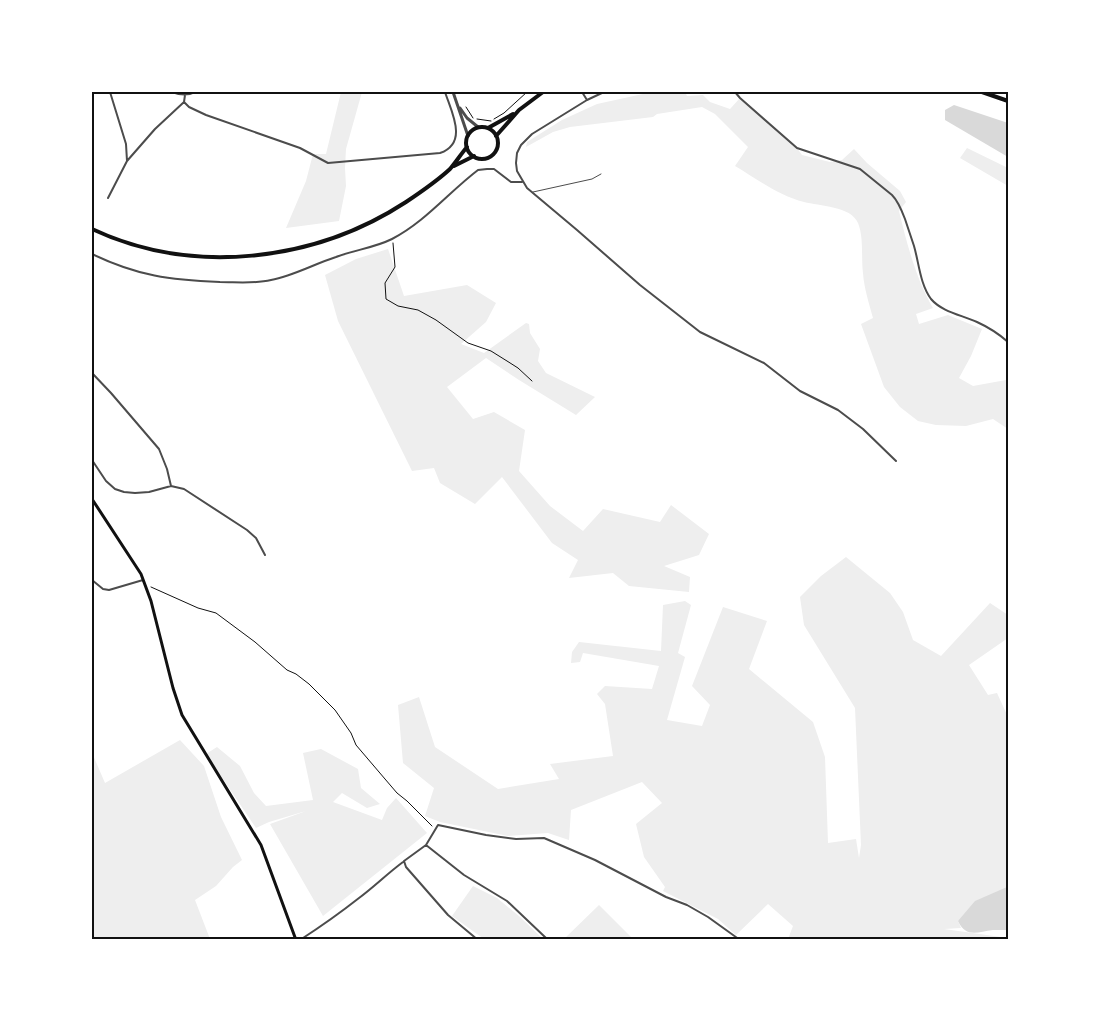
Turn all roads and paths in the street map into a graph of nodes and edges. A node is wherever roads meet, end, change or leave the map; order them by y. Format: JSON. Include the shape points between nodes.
{"nodes":[{"id":1,"x":110,"y":92,"type":"edge"},
{"id":2,"x":172,"y":92,"type":"edge"},
{"id":3,"x":195,"y":92,"type":"edge"},
{"id":4,"x":445,"y":92,"type":"edge"},
{"id":5,"x":453,"y":92,"type":"edge"},
{"id":6,"x":527,"y":92,"type":"edge"},
{"id":7,"x":543,"y":92,"type":"edge"},
{"id":8,"x":582,"y":92,"type":"edge"},
{"id":9,"x":604,"y":92,"type":"edge"},
{"id":10,"x":735,"y":92,"type":"edge"},
{"id":11,"x":982,"y":92,"type":"edge"},
{"id":12,"x":185,"y":95,"type":"junction"},
{"id":13,"x":587,"y":100,"type":"junction"},
{"id":14,"x":1008,"y":101,"type":"edge"},
{"id":15,"x":184,"y":102,"type":"junction"},
{"id":16,"x":457,"y":104,"type":"junction"},
{"id":17,"x":466,"y":107,"type":"dead end"},
{"id":18,"x":519,"y":110,"type":"junction"},
{"id":19,"x":478,"y":127,"type":"junction"},
{"id":20,"x":487,"y":128,"type":"junction"},
{"id":21,"x":468,"y":135,"type":"junction"},
{"id":22,"x":496,"y":136,"type":"junction"},
{"id":23,"x":466,"y":147,"type":"junction"},
{"id":24,"x":474,"y":156,"type":"junction"},
{"id":25,"x":128,"y":160,"type":"junction"},
{"id":26,"x":450,"y":168,"type":"junction"},
{"id":27,"x":601,"y":174,"type":"dead end"},
{"id":28,"x":522,"y":182,"type":"junction"},
{"id":29,"x":531,"y":192,"type":"junction"},
{"id":30,"x":108,"y":198,"type":"dead end"},
{"id":31,"x":92,"y":229,"type":"edge"},
{"id":32,"x":393,"y":238,"type":"junction"},
{"id":33,"x":92,"y":254,"type":"edge"},
{"id":34,"x":1008,"y":342,"type":"edge"},
{"id":35,"x":92,"y":373,"type":"edge"},
{"id":36,"x":532,"y":381,"type":"dead end"},
{"id":37,"x":92,"y":460,"type":"edge"},
{"id":38,"x":896,"y":461,"type":"dead end"},
{"id":39,"x":171,"y":486,"type":"junction"},
{"id":40,"x":92,"y":499,"type":"edge"},
{"id":41,"x":265,"y":555,"type":"dead end"},
{"id":42,"x":92,"y":580,"type":"edge"},
{"id":43,"x":143,"y":580,"type":"junction"},
{"id":44,"x":146,"y":586,"type":"junction"},
{"id":45,"x":435,"y":829,"type":"junction"},
{"id":46,"x":426,"y":845,"type":"junction"},
{"id":47,"x":404,"y":861,"type":"junction"},
{"id":48,"x":546,"y":938,"type":"dead end"},
{"id":49,"x":298,"y":939,"type":"edge"},
{"id":50,"x":478,"y":939,"type":"edge"},
{"id":51,"x":740,"y":939,"type":"edge"}],
"edges":[{"from":1,"to":25,"type":"street"},
{"from":2,"to":12,"type":"street"},
{"from":3,"to":12,"type":"street"},
{"from":4,"to":15,"type":"street","via":[[457,128],[456,138],[446,151],[328,162],[206,115]]},
{"from":5,"to":16,"type":"street"},
{"from":6,"to":17,"type":"path","via":[[490,121],[475,119]]},
{"from":7,"to":18,"type":"main road"},
{"from":8,"to":13,"type":"street"},
{"from":9,"to":13,"type":"street"},
{"from":10,"to":34,"type":"street","via":[[797,148],[860,169],[891,195],[902,212],[933,301],[978,322]]},
{"from":11,"to":14,"type":"main road"},
{"from":12,"to":15,"type":"street"},
{"from":13,"to":28,"type":"street","via":[[521,145],[516,163]]},
{"from":15,"to":25,"type":"street"},
{"from":16,"to":19,"type":"street"},
{"from":16,"to":21,"type":"street"},
{"from":18,"to":20,"type":"main road"},
{"from":18,"to":22,"type":"main road"},
{"from":19,"to":20,"type":"main road"},
{"from":19,"to":21,"type":"main road"},
{"from":20,"to":22,"type":"main road"},
{"from":21,"to":23,"type":"main road"},
{"from":22,"to":24,"type":"main road","via":[[497,146],[492,154]]},
{"from":23,"to":24,"type":"main road"},
{"from":23,"to":26,"type":"main road"},
{"from":24,"to":26,"type":"main road"},
{"from":25,"to":30,"type":"street"},
{"from":26,"to":31,"type":"main road","via":[[416,196],[375,221],[321,243],[284,252],[235,257],[178,254],[129,243]]},
{"from":27,"to":29,"type":"lane"},
{"from":28,"to":29,"type":"street"},
{"from":28,"to":32,"type":"street","via":[[511,182],[494,170],[478,170],[432,211]]},
{"from":29,"to":38,"type":"street","via":[[700,332],[764,363],[800,391],[838,410]]},
{"from":32,"to":33,"type":"street","via":[[270,281],[253,282],[165,279]]},
{"from":32,"to":36,"type":"path","via":[[395,267],[385,283],[386,299],[436,320],[468,343],[507,361]]},
{"from":35,"to":39,"type":"street","via":[[159,449]]},
{"from":37,"to":39,"type":"street","via":[[106,481],[124,492],[149,492]]},
{"from":39,"to":41,"type":"street","via":[[184,489],[248,530]]},
{"from":40,"to":43,"type":"main road"},
{"from":42,"to":43,"type":"street","via":[[110,590]]},
{"from":43,"to":44,"type":"main road"},
{"from":44,"to":45,"type":"path","via":[[216,614],[309,684],[335,710],[356,745],[397,793]]},
{"from":44,"to":49,"type":"main road","via":[[182,715],[261,844]]},
{"from":45,"to":46,"type":"street"},
{"from":45,"to":51,"type":"street","via":[[438,825],[516,839],[544,838],[687,904]]},
{"from":46,"to":47,"type":"street"},
{"from":46,"to":48,"type":"street","via":[[464,875],[507,901]]},
{"from":47,"to":49,"type":"street","via":[[344,910]]},
{"from":47,"to":50,"type":"street","via":[[448,915]]}]}
